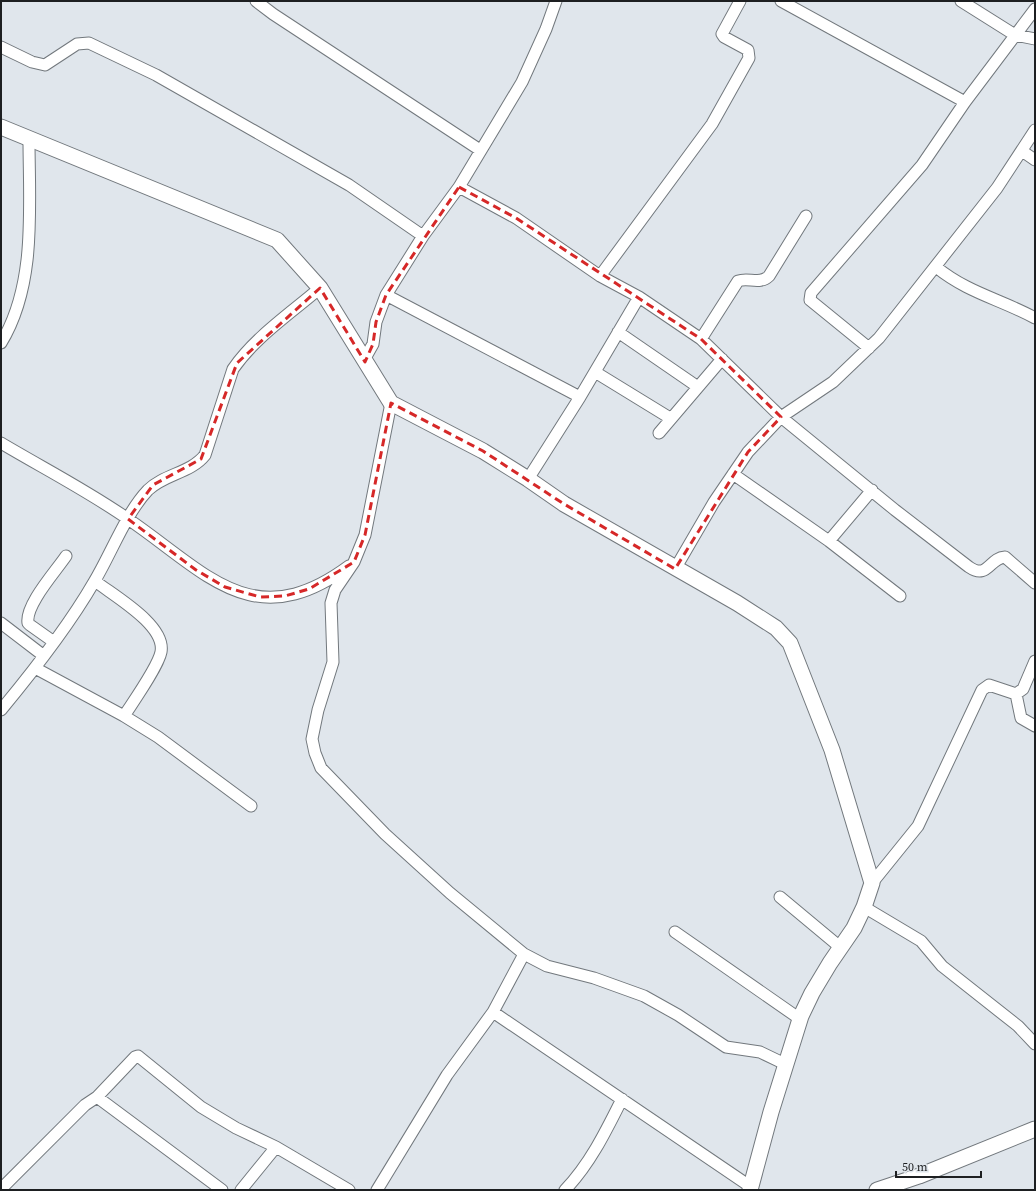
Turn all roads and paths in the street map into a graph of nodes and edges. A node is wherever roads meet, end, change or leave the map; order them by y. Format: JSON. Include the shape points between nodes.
{"nodes":[{"id":1,"x":256,"y":1,"type":"edge"},
{"id":2,"x":556,"y":1,"type":"edge"},
{"id":3,"x":740,"y":1,"type":"edge"},
{"id":4,"x":781,"y":1,"type":"edge"},
{"id":5,"x":960,"y":1,"type":"edge"},
{"id":6,"x":1035,"y":9,"type":"edge"},
{"id":7,"x":1015,"y":35,"type":"junction"},
{"id":8,"x":1035,"y":39,"type":"edge"},
{"id":9,"x":1,"y":47,"type":"edge"},
{"id":10,"x":965,"y":102,"type":"junction"},
{"id":11,"x":1035,"y":130,"type":"edge"},
{"id":12,"x":2,"y":131,"type":"edge"},
{"id":13,"x":29,"y":139,"type":"junction"},
{"id":14,"x":480,"y":150,"type":"junction"},
{"id":15,"x":1022,"y":151,"type":"junction"},
{"id":16,"x":1035,"y":160,"type":"edge"},
{"id":17,"x":459,"y":187,"type":"junction"},
{"id":18,"x":806,"y":216,"type":"dead end"},
{"id":19,"x":423,"y":236,"type":"junction"},
{"id":20,"x":936,"y":267,"type":"junction"},
{"id":21,"x":600,"y":276,"type":"junction"},
{"id":22,"x":320,"y":288,"type":"junction"},
{"id":23,"x":386,"y":295,"type":"junction"},
{"id":24,"x":639,"y":297,"type":"junction"},
{"id":25,"x":1035,"y":318,"type":"edge"},
{"id":26,"x":618,"y":332,"type":"junction"},
{"id":27,"x":701,"y":339,"type":"junction"},
{"id":28,"x":1,"y":344,"type":"edge"},
{"id":29,"x":869,"y":348,"type":"junction"},
{"id":30,"x":722,"y":359,"type":"junction"},
{"id":31,"x":364,"y":360,"type":"junction"},
{"id":32,"x":595,"y":372,"type":"junction"},
{"id":33,"x":698,"y":387,"type":"junction"},
{"id":34,"x":580,"y":397,"type":"junction"},
{"id":35,"x":390,"y":403,"type":"junction"},
{"id":36,"x":782,"y":417,"type":"junction"},
{"id":37,"x":670,"y":418,"type":"junction"},
{"id":38,"x":658,"y":433,"type":"dead end"},
{"id":39,"x":1,"y":443,"type":"edge"},
{"id":40,"x":733,"y":474,"type":"junction"},
{"id":41,"x":528,"y":478,"type":"junction"},
{"id":42,"x":872,"y":490,"type":"junction"},
{"id":43,"x":128,"y":519,"type":"junction"},
{"id":44,"x":829,"y":541,"type":"junction"},
{"id":45,"x":66,"y":556,"type":"dead end"},
{"id":46,"x":354,"y":562,"type":"junction"},
{"id":47,"x":675,"y":569,"type":"junction"},
{"id":48,"x":95,"y":581,"type":"junction"},
{"id":49,"x":1035,"y":582,"type":"edge"},
{"id":50,"x":900,"y":596,"type":"dead end"},
{"id":51,"x":1,"y":623,"type":"edge"},
{"id":52,"x":54,"y":642,"type":"junction"},
{"id":53,"x":44,"y":656,"type":"junction"},
{"id":54,"x":1035,"y":661,"type":"edge"},
{"id":55,"x":35,"y":668,"type":"junction"},
{"id":56,"x":1016,"y":694,"type":"junction"},
{"id":57,"x":1,"y":710,"type":"edge"},
{"id":58,"x":124,"y":716,"type":"junction"},
{"id":59,"x":1035,"y":726,"type":"edge"},
{"id":60,"x":251,"y":806,"type":"dead end"},
{"id":61,"x":872,"y":883,"type":"junction"},
{"id":62,"x":780,"y":897,"type":"dead end"},
{"id":63,"x":864,"y":907,"type":"junction"},
{"id":64,"x":675,"y":932,"type":"dead end"},
{"id":65,"x":840,"y":947,"type":"junction"},
{"id":66,"x":524,"y":954,"type":"junction"},
{"id":67,"x":493,"y":1012,"type":"junction"},
{"id":68,"x":800,"y":1019,"type":"junction"},
{"id":69,"x":1035,"y":1044,"type":"edge"},
{"id":70,"x":785,"y":1064,"type":"junction"},
{"id":71,"x":97,"y":1097,"type":"junction"},
{"id":72,"x":622,"y":1099,"type":"junction"},
{"id":73,"x":1035,"y":1129,"type":"edge"},
{"id":74,"x":276,"y":1147,"type":"junction"},
{"id":75,"x":750,"y":1188,"type":"edge"},
{"id":76,"x":1,"y":1189,"type":"edge"},
{"id":77,"x":222,"y":1190,"type":"edge"},
{"id":78,"x":241,"y":1190,"type":"edge"},
{"id":79,"x":348,"y":1190,"type":"edge"},
{"id":80,"x":377,"y":1190,"type":"edge"},
{"id":81,"x":565,"y":1190,"type":"edge"},
{"id":82,"x":877,"y":1190,"type":"edge"}],
"edges":[{"from":1,"to":14,"type":"street"},
{"from":2,"to":14,"type":"street","via":[[522,82]]},
{"from":3,"to":21,"type":"street","via":[[722,34],[724,38],[748,50],[749,58],[712,124]]},
{"from":4,"to":10,"type":"street"},
{"from":5,"to":7,"type":"street"},
{"from":6,"to":7,"type":"street"},
{"from":7,"to":8,"type":"street"},
{"from":7,"to":10,"type":"street"},
{"from":9,"to":19,"type":"street","via":[[44,65],[77,44],[89,43],[156,75],[349,185]]},
{"from":10,"to":29,"type":"street","via":[[922,165],[811,293],[810,300]]},
{"from":11,"to":15,"type":"street"},
{"from":12,"to":13,"type":"street"},
{"from":13,"to":22,"type":"street","via":[[277,240]]},
{"from":13,"to":28,"type":"street","via":[[28,252],[15,314]]},
{"from":14,"to":17,"type":"street"},
{"from":15,"to":16,"type":"street"},
{"from":15,"to":20,"type":"street"},
{"from":17,"to":19,"type":"street"},
{"from":17,"to":21,"type":"street","via":[[516,218]]},
{"from":18,"to":27,"type":"street","via":[[769,276],[759,281],[738,281]]},
{"from":19,"to":23,"type":"street"},
{"from":20,"to":25,"type":"street","via":[[970,290]]},
{"from":20,"to":29,"type":"street"},
{"from":21,"to":24,"type":"street"},
{"from":22,"to":31,"type":"street"},
{"from":22,"to":43,"type":"street","via":[[267,332],[237,363],[207,450],[201,459],[154,485]]},
{"from":23,"to":31,"type":"street","via":[[376,322],[373,344]]},
{"from":23,"to":34,"type":"street"},
{"from":24,"to":26,"type":"street"},
{"from":24,"to":27,"type":"street"},
{"from":26,"to":32,"type":"street"},
{"from":26,"to":33,"type":"street"},
{"from":27,"to":30,"type":"street"},
{"from":29,"to":36,"type":"street","via":[[833,382]]},
{"from":30,"to":33,"type":"street"},
{"from":30,"to":36,"type":"street"},
{"from":31,"to":35,"type":"street"},
{"from":32,"to":34,"type":"street"},
{"from":32,"to":37,"type":"street"},
{"from":33,"to":37,"type":"street"},
{"from":34,"to":41,"type":"street"},
{"from":35,"to":41,"type":"street","via":[[483,451]]},
{"from":35,"to":46,"type":"street","via":[[365,535]]},
{"from":36,"to":40,"type":"street","via":[[748,452]]},
{"from":36,"to":42,"type":"street"},
{"from":37,"to":38,"type":"street"},
{"from":39,"to":43,"type":"street"},
{"from":40,"to":44,"type":"street"},
{"from":40,"to":47,"type":"street"},
{"from":41,"to":47,"type":"street","via":[[564,504]]},
{"from":42,"to":44,"type":"street"},
{"from":42,"to":49,"type":"street","via":[[974,571],[984,570],[997,559],[1004,557]]},
{"from":43,"to":46,"type":"street","via":[[196,570],[226,587],[260,597],[285,596],[309,589],[333,577]]},
{"from":43,"to":48,"type":"street"},
{"from":44,"to":50,"type":"street"},
{"from":45,"to":52,"type":"street","via":[[28,615],[30,625]]},
{"from":46,"to":66,"type":"street","via":[[335,590],[331,603],[334,662],[312,739],[321,768],[385,834],[450,893]]},
{"from":47,"to":61,"type":"street","via":[[767,622],[790,643],[832,750]]},
{"from":48,"to":52,"type":"street"},
{"from":48,"to":58,"type":"street","via":[[150,623],[161,644],[161,653]]},
{"from":51,"to":53,"type":"street"},
{"from":52,"to":53,"type":"street"},
{"from":53,"to":55,"type":"street"},
{"from":54,"to":56,"type":"street","via":[[1024,689]]},
{"from":55,"to":57,"type":"street"},
{"from":55,"to":58,"type":"street"},
{"from":56,"to":59,"type":"street","via":[[1021,718]]},
{"from":56,"to":61,"type":"street","via":[[985,686],[978,696],[921,821],[912,836]]},
{"from":58,"to":60,"type":"street","via":[[158,737]]},
{"from":61,"to":63,"type":"street"},
{"from":62,"to":65,"type":"street"},
{"from":63,"to":65,"type":"street","via":[[854,928]]},
{"from":63,"to":69,"type":"street","via":[[921,941],[942,966],[1018,1026]]},
{"from":64,"to":68,"type":"street"},
{"from":65,"to":68,"type":"street","via":[[812,993]]},
{"from":66,"to":67,"type":"street"},
{"from":66,"to":70,"type":"street","via":[[547,966],[594,978],[644,996],[678,1015],[726,1048],[760,1052]]},
{"from":67,"to":72,"type":"street"},
{"from":67,"to":80,"type":"street","via":[[447,1075]]},
{"from":68,"to":70,"type":"street"},
{"from":70,"to":75,"type":"street"},
{"from":71,"to":74,"type":"street","via":[[138,1056],[201,1107],[236,1128]]},
{"from":71,"to":76,"type":"street","via":[[85,1105]]},
{"from":71,"to":77,"type":"street"},
{"from":72,"to":75,"type":"street"},
{"from":72,"to":81,"type":"street","via":[[598,1145]]},
{"from":73,"to":82,"type":"street","via":[[920,1176]]},
{"from":74,"to":78,"type":"street"},
{"from":74,"to":79,"type":"street"}]}
